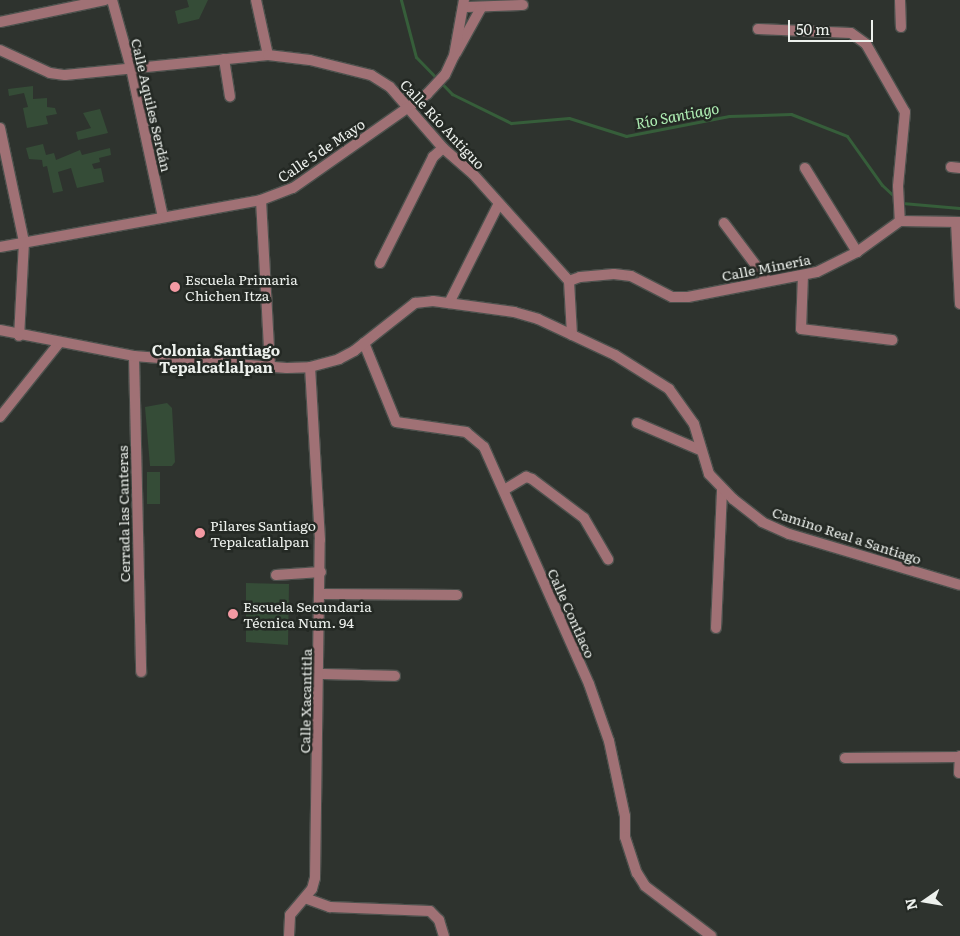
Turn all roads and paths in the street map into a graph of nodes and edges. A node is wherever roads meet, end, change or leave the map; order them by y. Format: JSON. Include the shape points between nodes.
{"nodes":[{"id":1,"x":105,"y":0,"type":"edge"},
{"id":2,"x":112,"y":0,"type":"edge"},
{"id":3,"x":256,"y":0,"type":"edge"},
{"id":4,"x":900,"y":0,"type":"edge"},
{"id":5,"x":464,"y":4,"type":"edge"},
{"id":6,"x":523,"y":5,"type":"dead end"},
{"id":7,"x":481,"y":8,"type":"junction"},
{"id":8,"x":0,"y":22,"type":"edge"},
{"id":9,"x":901,"y":27,"type":"dead end"},
{"id":10,"x":758,"y":29,"type":"dead end"},
{"id":11,"x":0,"y":50,"type":"edge"},
{"id":12,"x":268,"y":55,"type":"junction"},
{"id":13,"x":454,"y":56,"type":"junction"},
{"id":14,"x":224,"y":60,"type":"junction"},
{"id":15,"x":130,"y":68,"type":"junction"},
{"id":16,"x":230,"y":97,"type":"dead end"},
{"id":17,"x":409,"y":107,"type":"junction"},
{"id":18,"x":0,"y":128,"type":"edge"},
{"id":19,"x":443,"y":148,"type":"junction"},
{"id":20,"x":805,"y":168,"type":"dead end"},
{"id":21,"x":261,"y":200,"type":"junction"},
{"id":22,"x":498,"y":205,"type":"junction"},
{"id":23,"x":163,"y":217,"type":"junction"},
{"id":24,"x":900,"y":220,"type":"junction"},
{"id":25,"x":958,"y":222,"type":"edge"},
{"id":26,"x":724,"y":224,"type":"dead end"},
{"id":27,"x":24,"y":242,"type":"junction"},
{"id":28,"x":0,"y":247,"type":"edge"},
{"id":29,"x":857,"y":252,"type":"junction"},
{"id":30,"x":380,"y":263,"type":"dead end"},
{"id":31,"x":803,"y":275,"type":"junction"},
{"id":32,"x":767,"y":280,"type":"junction"},
{"id":33,"x":570,"y":281,"type":"junction"},
{"id":34,"x":449,"y":303,"type":"junction"},
{"id":35,"x":960,"y":304,"type":"edge"},
{"id":36,"x":0,"y":330,"type":"edge"},
{"id":37,"x":572,"y":335,"type":"junction"},
{"id":38,"x":19,"y":336,"type":"junction"},
{"id":39,"x":892,"y":340,"type":"dead end"},
{"id":40,"x":59,"y":343,"type":"junction"},
{"id":41,"x":364,"y":343,"type":"junction"},
{"id":42,"x":134,"y":356,"type":"junction"},
{"id":43,"x":270,"y":366,"type":"junction"},
{"id":44,"x":310,"y":367,"type":"junction"},
{"id":45,"x":0,"y":417,"type":"edge"},
{"id":46,"x":637,"y":423,"type":"dead end"},
{"id":47,"x":700,"y":450,"type":"junction"},
{"id":48,"x":722,"y":489,"type":"junction"},
{"id":49,"x":504,"y":490,"type":"junction"},
{"id":50,"x":608,"y":559,"type":"dead end"},
{"id":51,"x":320,"y":572,"type":"junction"},
{"id":52,"x":276,"y":575,"type":"dead end"},
{"id":53,"x":960,"y":585,"type":"edge"},
{"id":54,"x":320,"y":594,"type":"junction"},
{"id":55,"x":457,"y":595,"type":"dead end"},
{"id":56,"x":716,"y":628,"type":"dead end"},
{"id":57,"x":141,"y":672,"type":"dead end"},
{"id":58,"x":319,"y":674,"type":"junction"},
{"id":59,"x":395,"y":676,"type":"dead end"},
{"id":60,"x":960,"y":756,"type":"edge"},
{"id":61,"x":845,"y":758,"type":"dead end"},
{"id":62,"x":960,"y":773,"type":"edge"},
{"id":63,"x":305,"y":898,"type":"junction"},
{"id":64,"x":289,"y":936,"type":"edge"},
{"id":65,"x":444,"y":936,"type":"edge"},
{"id":66,"x":711,"y":936,"type":"edge"}],
"edges":[{"from":1,"to":8,"type":"street"},
{"from":2,"to":15,"type":"street","name":"Calle Aquiles Serdán"},
{"from":3,"to":12,"type":"street"},
{"from":4,"to":9,"type":"street"},
{"from":5,"to":7,"type":"street"},
{"from":5,"to":13,"type":"street","name":"Calle 5 de Mayo"},
{"from":6,"to":7,"type":"street"},
{"from":7,"to":13,"type":"street","via":[[468,37]]},
{"from":10,"to":24,"type":"street","via":[[851,32],[866,44],[905,112],[898,186]]},
{"from":11,"to":15,"type":"street","name":"Calle Río Antiguo","via":[[50,73],[85,75]]},
{"from":12,"to":14,"type":"street","name":"Calle Río Antiguo"},
{"from":12,"to":17,"type":"street","name":"Calle Río Antiguo","via":[[310,60],[371,75],[390,87]]},
{"from":13,"to":17,"type":"street","name":"Calle 5 de Mayo","via":[[445,75]]},
{"from":14,"to":15,"type":"street","name":"Calle Río Antiguo"},
{"from":14,"to":16,"type":"street"},
{"from":15,"to":23,"type":"street","name":"Calle Aquiles Serdán"},
{"from":17,"to":19,"type":"street","name":"Calle Río Antiguo"},
{"from":17,"to":21,"type":"street","name":"Calle 5 de Mayo","via":[[293,188]]},
{"from":18,"to":27,"type":"street"},
{"from":19,"to":22,"type":"street","name":"Calle Río Antiguo","via":[[472,174]]},
{"from":19,"to":30,"type":"street","via":[[433,157]]},
{"from":20,"to":29,"type":"street"},
{"from":21,"to":23,"type":"street","name":"Calle 5 de Mayo"},
{"from":21,"to":43,"type":"street"},
{"from":22,"to":33,"type":"street","name":"Calle Río Antiguo"},
{"from":22,"to":34,"type":"street"},
{"from":23,"to":27,"type":"street","name":"Calle 5 de Mayo"},
{"from":24,"to":25,"type":"street"},
{"from":24,"to":29,"type":"street","name":"Calle Minería"},
{"from":25,"to":35,"type":"street"},
{"from":26,"to":32,"type":"street"},
{"from":27,"to":28,"type":"street","name":"Calle 5 de Mayo"},
{"from":27,"to":38,"type":"street"},
{"from":29,"to":31,"type":"street","name":"Calle Minería","via":[[839,263]]},
{"from":31,"to":32,"type":"street","name":"Calle Minería"},
{"from":31,"to":39,"type":"street","via":[[801,329]]},
{"from":32,"to":33,"type":"street","name":"Calle Minería","via":[[681,298],[622,275],[595,274]]},
{"from":33,"to":37,"type":"street"},
{"from":34,"to":37,"type":"street","name":"Camino Real a Santiago","via":[[514,312]]},
{"from":34,"to":41,"type":"street","name":"Camino Real a Santiago","via":[[415,302]]},
{"from":36,"to":38,"type":"street","name":"Camino Real a Santiago"},
{"from":37,"to":47,"type":"street","name":"Camino Real a Santiago","via":[[644,371],[668,389],[694,424]]},
{"from":38,"to":40,"type":"street","name":"Camino Real a Santiago"},
{"from":40,"to":42,"type":"street","name":"Camino Real a Santiago"},
{"from":40,"to":45,"type":"street"},
{"from":41,"to":44,"type":"street","name":"Camino Real a Santiago","via":[[340,359]]},
{"from":41,"to":49,"type":"street","name":"Calle Contlaco","via":[[396,422],[466,432],[484,447]]},
{"from":42,"to":43,"type":"street","name":"Camino Real a Santiago"},
{"from":42,"to":57,"type":"street","name":"Cerrada las Canteras"},
{"from":43,"to":44,"type":"street","name":"Camino Real a Santiago"},
{"from":44,"to":51,"type":"street","name":"Calle Xacantitla"},
{"from":46,"to":47,"type":"street"},
{"from":47,"to":48,"type":"street","name":"Camino Real a Santiago","via":[[709,474]]},
{"from":48,"to":53,"type":"street","name":"Camino Real a Santiago","via":[[762,522],[789,534]]},
{"from":48,"to":56,"type":"street"},
{"from":49,"to":50,"type":"street","via":[[526,477],[532,479],[584,518]]},
{"from":49,"to":66,"type":"street","name":"Calle Contlaco","via":[[589,684],[606,733],[625,816],[625,837],[637,873],[646,886]]},
{"from":51,"to":52,"type":"street"},
{"from":51,"to":54,"type":"street","name":"Calle Xacantitla"},
{"from":54,"to":55,"type":"street"},
{"from":54,"to":58,"type":"street","name":"Calle Xacantitla"},
{"from":58,"to":59,"type":"street"},
{"from":58,"to":63,"type":"street","name":"Calle Xacantitla","via":[[315,878]]},
{"from":60,"to":61,"type":"street"},
{"from":60,"to":62,"type":"street"},
{"from":63,"to":64,"type":"street","name":"Calle Xacantitla","via":[[295,905],[290,914]]},
{"from":63,"to":65,"type":"street","via":[[330,907],[430,911],[439,920]]}]}
